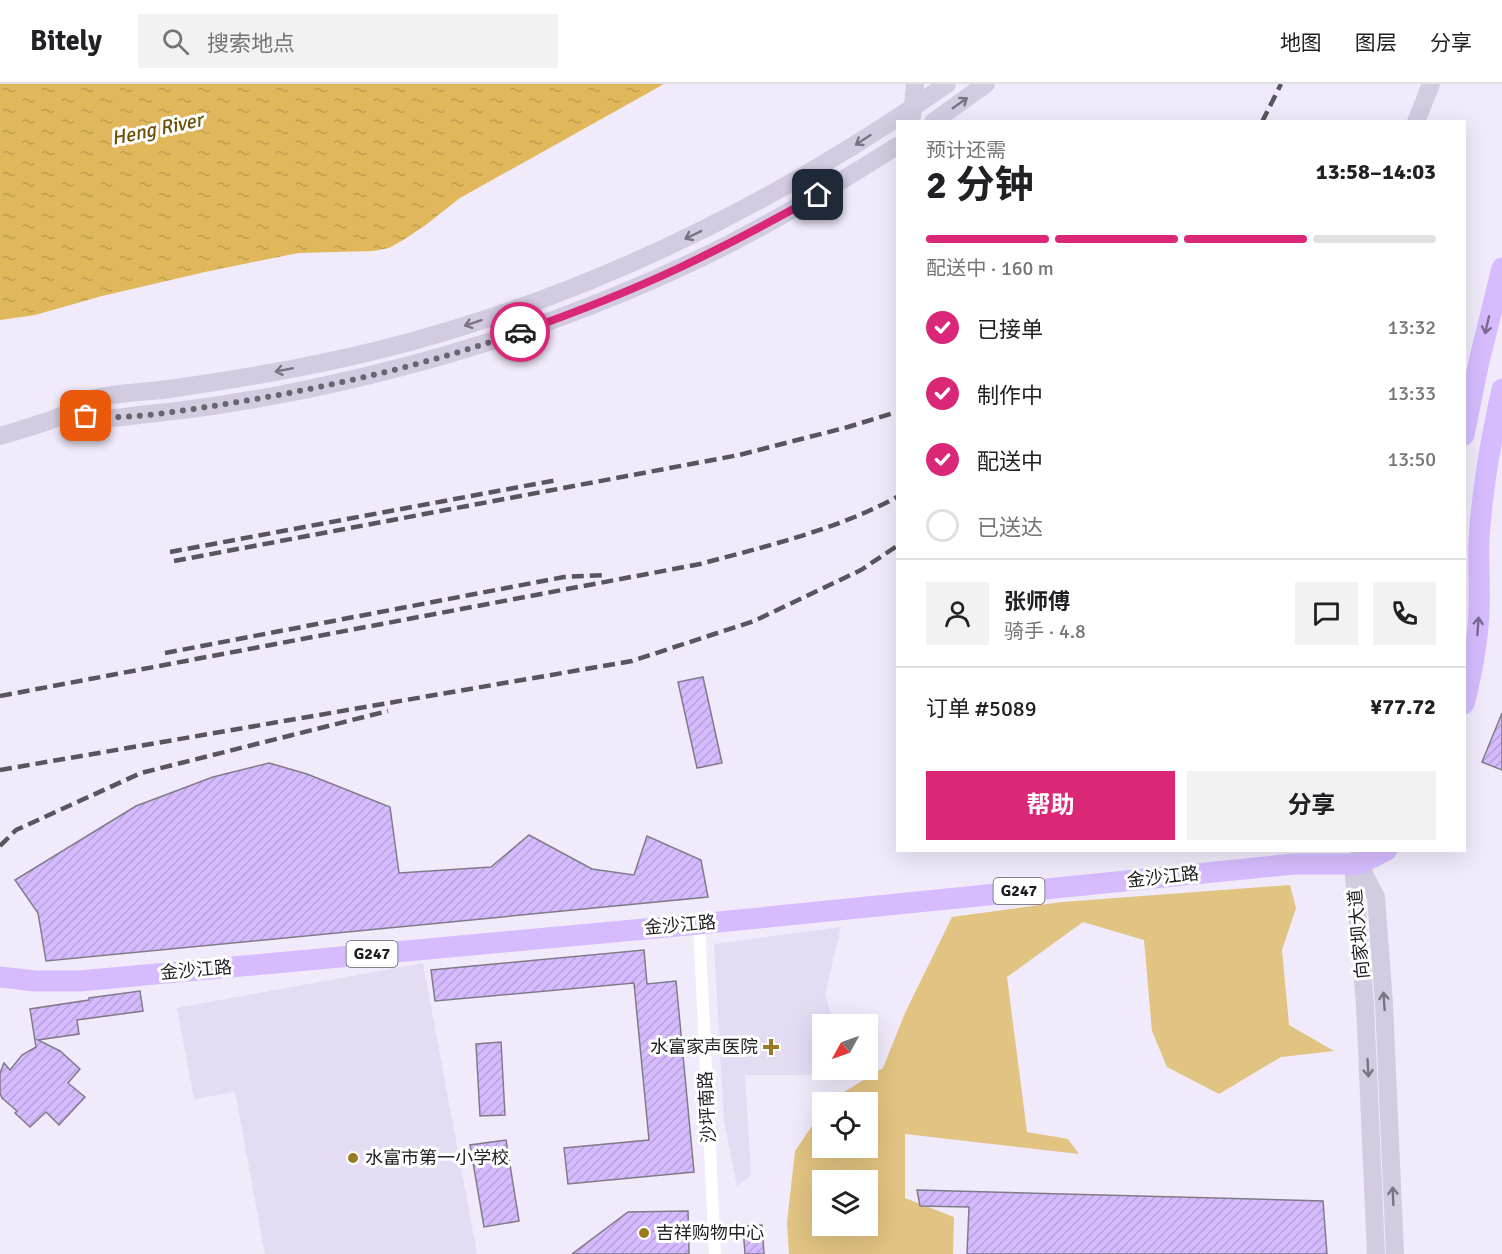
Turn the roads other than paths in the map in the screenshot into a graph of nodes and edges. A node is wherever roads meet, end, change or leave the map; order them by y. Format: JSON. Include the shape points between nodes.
{"nodes":[{"id":1,"x":946,"y":84,"type":"edge"},
{"id":2,"x":986,"y":84,"type":"edge"},
{"id":3,"x":1431,"y":84,"type":"edge"},
{"id":4,"x":913,"y":101,"type":"edge"},
{"id":5,"x":936,"y":120,"type":"edge"},
{"id":6,"x":1417,"y":120,"type":"edge"},
{"id":7,"x":896,"y":147,"type":"edge"},
{"id":8,"x":1502,"y":268,"type":"edge"},
{"id":9,"x":1502,"y":389,"type":"edge"},
{"id":10,"x":67,"y":414,"type":"junction"},
{"id":11,"x":1466,"y":425,"type":"edge"},
{"id":12,"x":0,"y":436,"type":"edge"},
{"id":13,"x":1466,"y":695,"type":"edge"},
{"id":14,"x":1362,"y":855,"type":"edge"},
{"id":15,"x":699,"y":924,"type":"junction"},
{"id":16,"x":0,"y":977,"type":"edge"},
{"id":17,"x":714,"y":1254,"type":"edge"},
{"id":18,"x":1376,"y":1254,"type":"edge"},
{"id":19,"x":1395,"y":1254,"type":"edge"}],
"edges":[{"from":1,"to":4,"type":"main road"},
{"from":5,"to":2,"type":"main road","one_way":true},
{"from":3,"to":6,"type":"main road"},
{"from":4,"to":10,"type":"main road","one_way":true,"via":[[826,163],[735,214],[668,248],[553,295],[446,332],[382,349],[246,377],[96,397]]},
{"from":7,"to":10,"type":"main road","via":[[818,195],[718,249],[626,292],[503,338],[388,371],[250,400],[105,418]]},
{"from":8,"to":11,"type":"highway","one_way":true},
{"from":13,"to":9,"type":"highway","one_way":true,"via":[[1477,637],[1484,493]]},
{"from":10,"to":12,"type":"main road"},
{"from":14,"to":15,"type":"highway","name":"金沙江路","number":"G247"},
{"from":14,"to":18,"type":"main road","name":"向家坝大道","one_way":true,"via":[[1354,876],[1365,1005]]},
{"from":19,"to":14,"type":"main road","name":"向家坝大道","one_way":true,"via":[[1376,897]]},
{"from":15,"to":16,"type":"highway","name":"金沙江路","number":"G247","via":[[80,981]]},
{"from":15,"to":17,"type":"street","name":"沙坪南路"}]}
